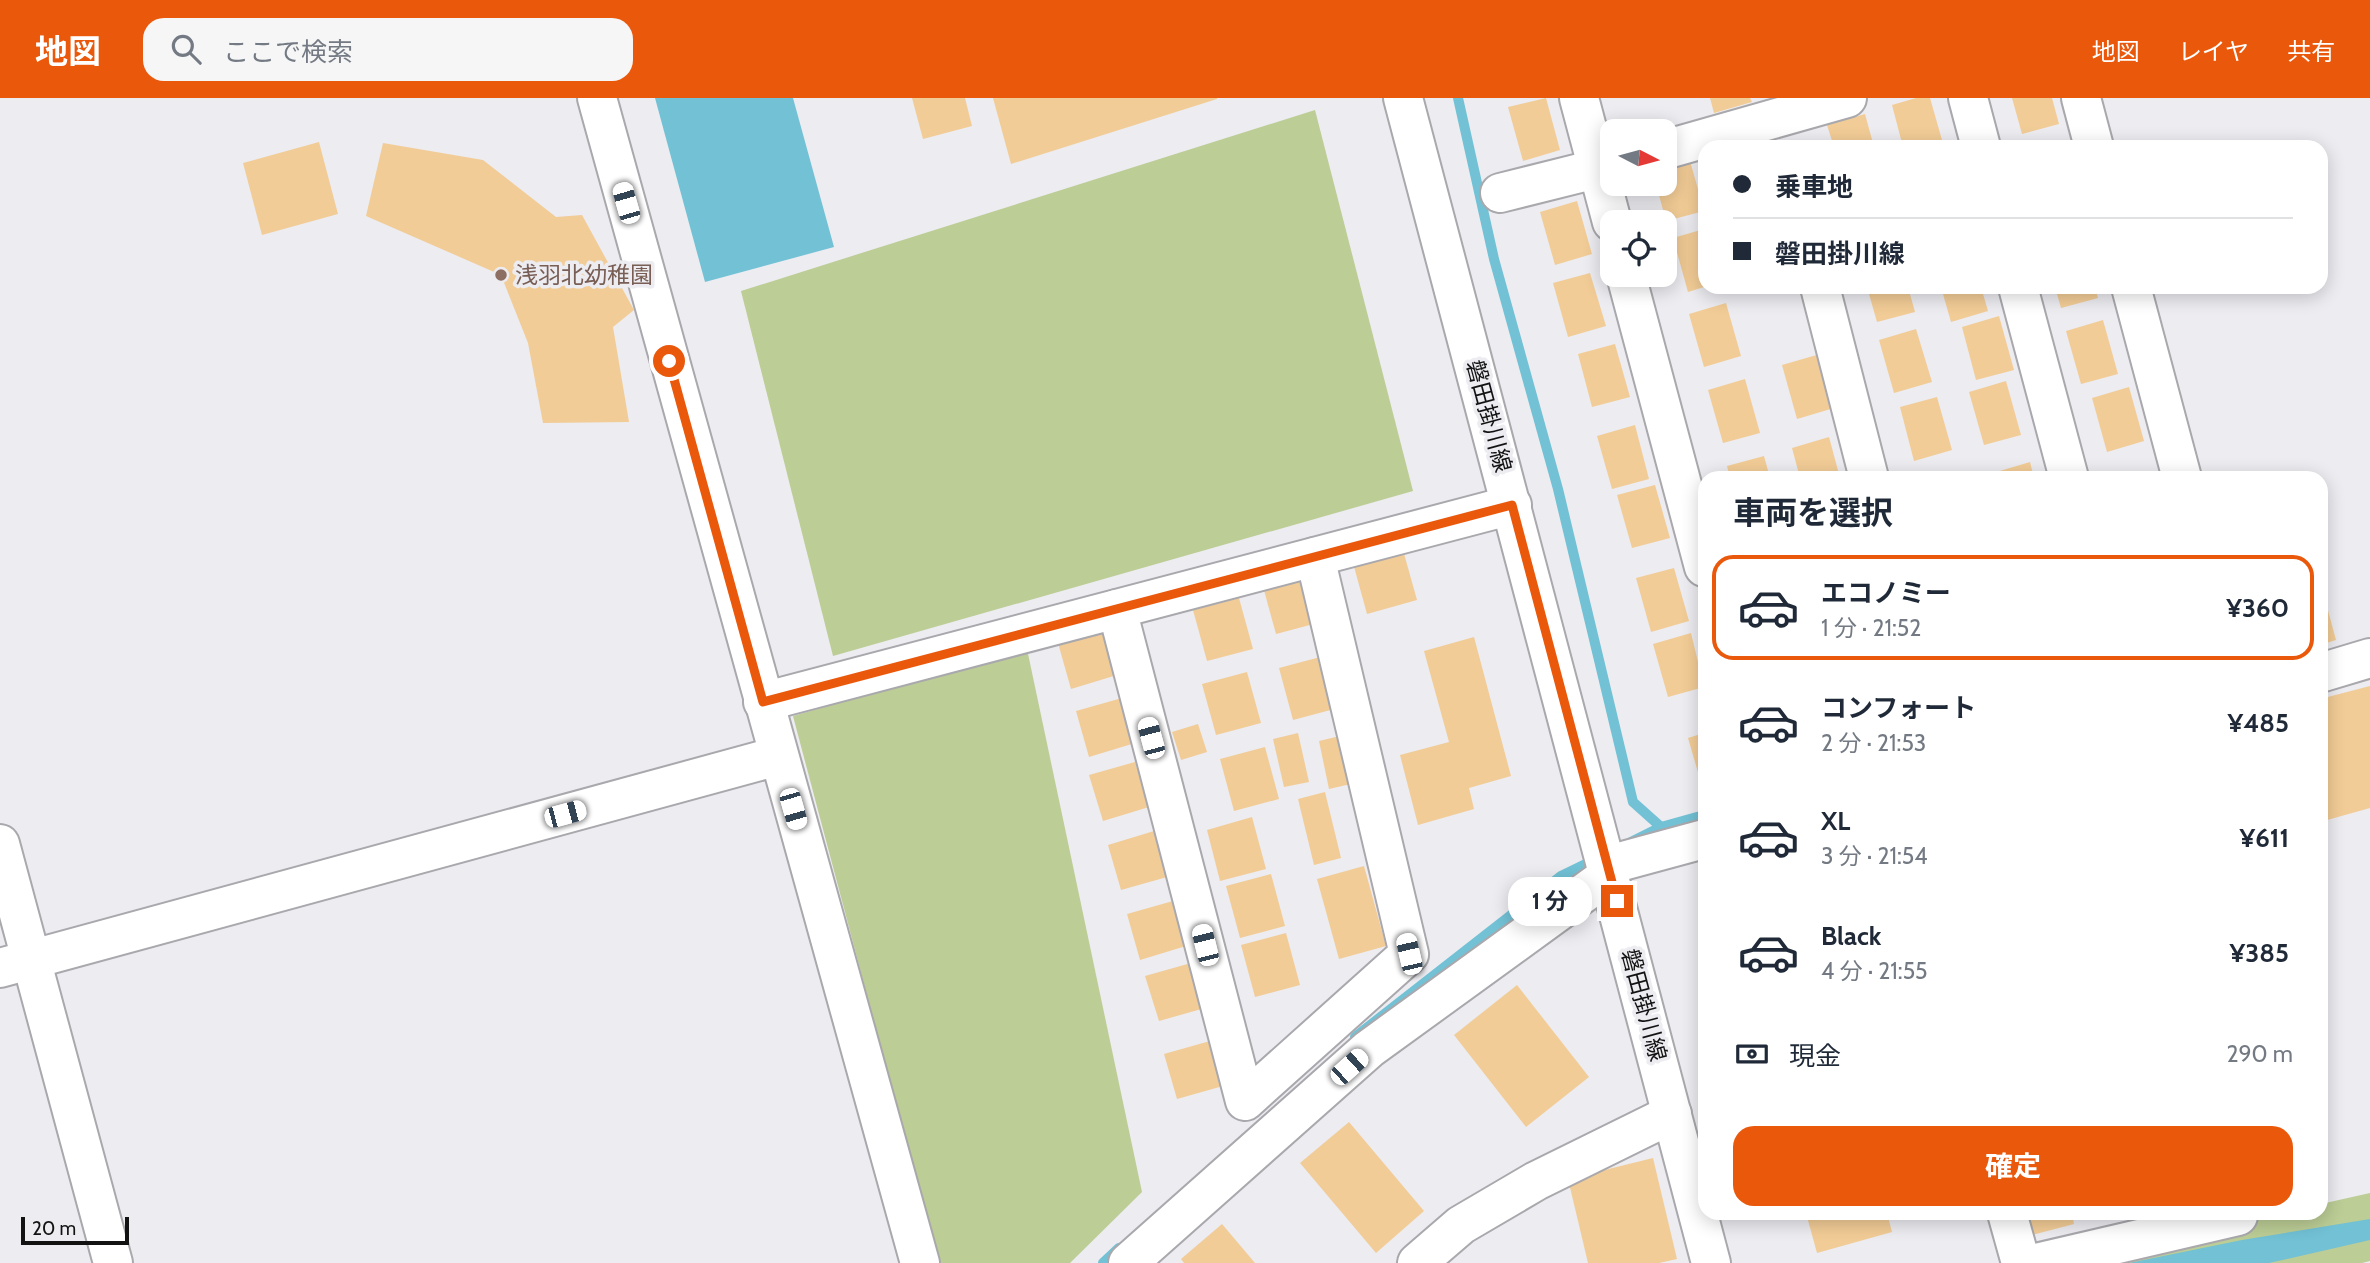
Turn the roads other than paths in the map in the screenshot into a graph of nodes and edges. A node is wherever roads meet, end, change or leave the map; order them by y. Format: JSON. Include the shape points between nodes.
{"nodes":[{"id":1,"x":597,"y":98,"type":"edge"},
{"id":2,"x":1403,"y":98,"type":"edge"},
{"id":3,"x":1579,"y":98,"type":"edge"},
{"id":4,"x":1847,"y":98,"type":"edge"},
{"id":5,"x":1968,"y":98,"type":"edge"},
{"id":6,"x":2081,"y":98,"type":"edge"},
{"id":7,"x":1777,"y":121,"type":"edge"},
{"id":8,"x":1703,"y":140,"type":"edge"},
{"id":9,"x":1979,"y":140,"type":"edge"},
{"id":10,"x":2092,"y":140,"type":"edge"},
{"id":11,"x":1698,"y":141,"type":"edge"},
{"id":12,"x":1677,"y":147,"type":"edge"},
{"id":13,"x":1600,"y":154,"type":"edge"},
{"id":14,"x":1600,"y":168,"type":"edge"},
{"id":15,"x":1500,"y":193,"type":"dead end"},
{"id":16,"x":1629,"y":287,"type":"edge"},
{"id":17,"x":1822,"y":294,"type":"edge"},
{"id":18,"x":2020,"y":294,"type":"edge"},
{"id":19,"x":2134,"y":294,"type":"edge"},
{"id":20,"x":1867,"y":471,"type":"edge"},
{"id":21,"x":2067,"y":471,"type":"edge"},
{"id":22,"x":2180,"y":471,"type":"edge"},
{"id":23,"x":1512,"y":505,"type":"junction"},
{"id":24,"x":1698,"y":545,"type":"edge"},
{"id":25,"x":1315,"y":557,"type":"junction"},
{"id":26,"x":1117,"y":609,"type":"junction"},
{"id":27,"x":2370,"y":658,"type":"edge"},
{"id":28,"x":2328,"y":671,"type":"edge"},
{"id":29,"x":763,"y":702,"type":"junction"},
{"id":30,"x":778,"y":755,"type":"junction"},
{"id":31,"x":1698,"y":841,"type":"edge"},
{"id":32,"x":0,"y":844,"type":"edge"},
{"id":33,"x":1609,"y":869,"type":"junction"},
{"id":34,"x":16,"y":963,"type":"edge"},
{"id":35,"x":1672,"y":1114,"type":"junction"},
{"id":36,"x":1698,"y":1213,"type":"edge"},
{"id":37,"x":1700,"y":1220,"type":"edge"},
{"id":38,"x":2009,"y":1220,"type":"edge"},
{"id":39,"x":2221,"y":1220,"type":"edge"},
{"id":40,"x":113,"y":1263,"type":"edge"},
{"id":41,"x":920,"y":1263,"type":"edge"},
{"id":42,"x":1128,"y":1263,"type":"edge"},
{"id":43,"x":1417,"y":1263,"type":"edge"},
{"id":44,"x":1711,"y":1263,"type":"edge"},
{"id":45,"x":2021,"y":1263,"type":"edge"},
{"id":46,"x":2036,"y":1263,"type":"edge"}],
"edges":[{"from":1,"to":29,"type":"street"},
{"from":2,"to":23,"type":"street","name":"磐田掛川線"},
{"from":3,"to":13,"type":"street"},
{"from":4,"to":7,"type":"street"},
{"from":5,"to":9,"type":"street"},
{"from":6,"to":10,"type":"street"},
{"from":7,"to":8,"type":"street"},
{"from":11,"to":12,"type":"street"},
{"from":14,"to":15,"type":"street"},
{"from":16,"to":24,"type":"street"},
{"from":17,"to":20,"type":"street"},
{"from":18,"to":21,"type":"street"},
{"from":19,"to":22,"type":"street"},
{"from":23,"to":25,"type":"street"},
{"from":23,"to":33,"type":"street","name":"磐田掛川線"},
{"from":25,"to":26,"type":"street"},
{"from":25,"to":26,"type":"street","via":[[1409,954],[1245,1101]]},
{"from":26,"to":29,"type":"street"},
{"from":27,"to":28,"type":"street"},
{"from":29,"to":30,"type":"street"},
{"from":30,"to":34,"type":"street"},
{"from":30,"to":41,"type":"street"},
{"from":31,"to":33,"type":"street"},
{"from":32,"to":34,"type":"street"},
{"from":33,"to":35,"type":"street","name":"磐田掛川線"},
{"from":33,"to":42,"type":"street","via":[[1369,1049]]},
{"from":34,"to":40,"type":"street"},
{"from":35,"to":36,"type":"street","name":"磐田掛川線"},
{"from":35,"to":43,"type":"street","via":[[1536,1181],[1461,1225]]},
{"from":37,"to":44,"type":"street","name":"磐田掛川線"},
{"from":38,"to":45,"type":"street"},
{"from":39,"to":46,"type":"street"}]}
